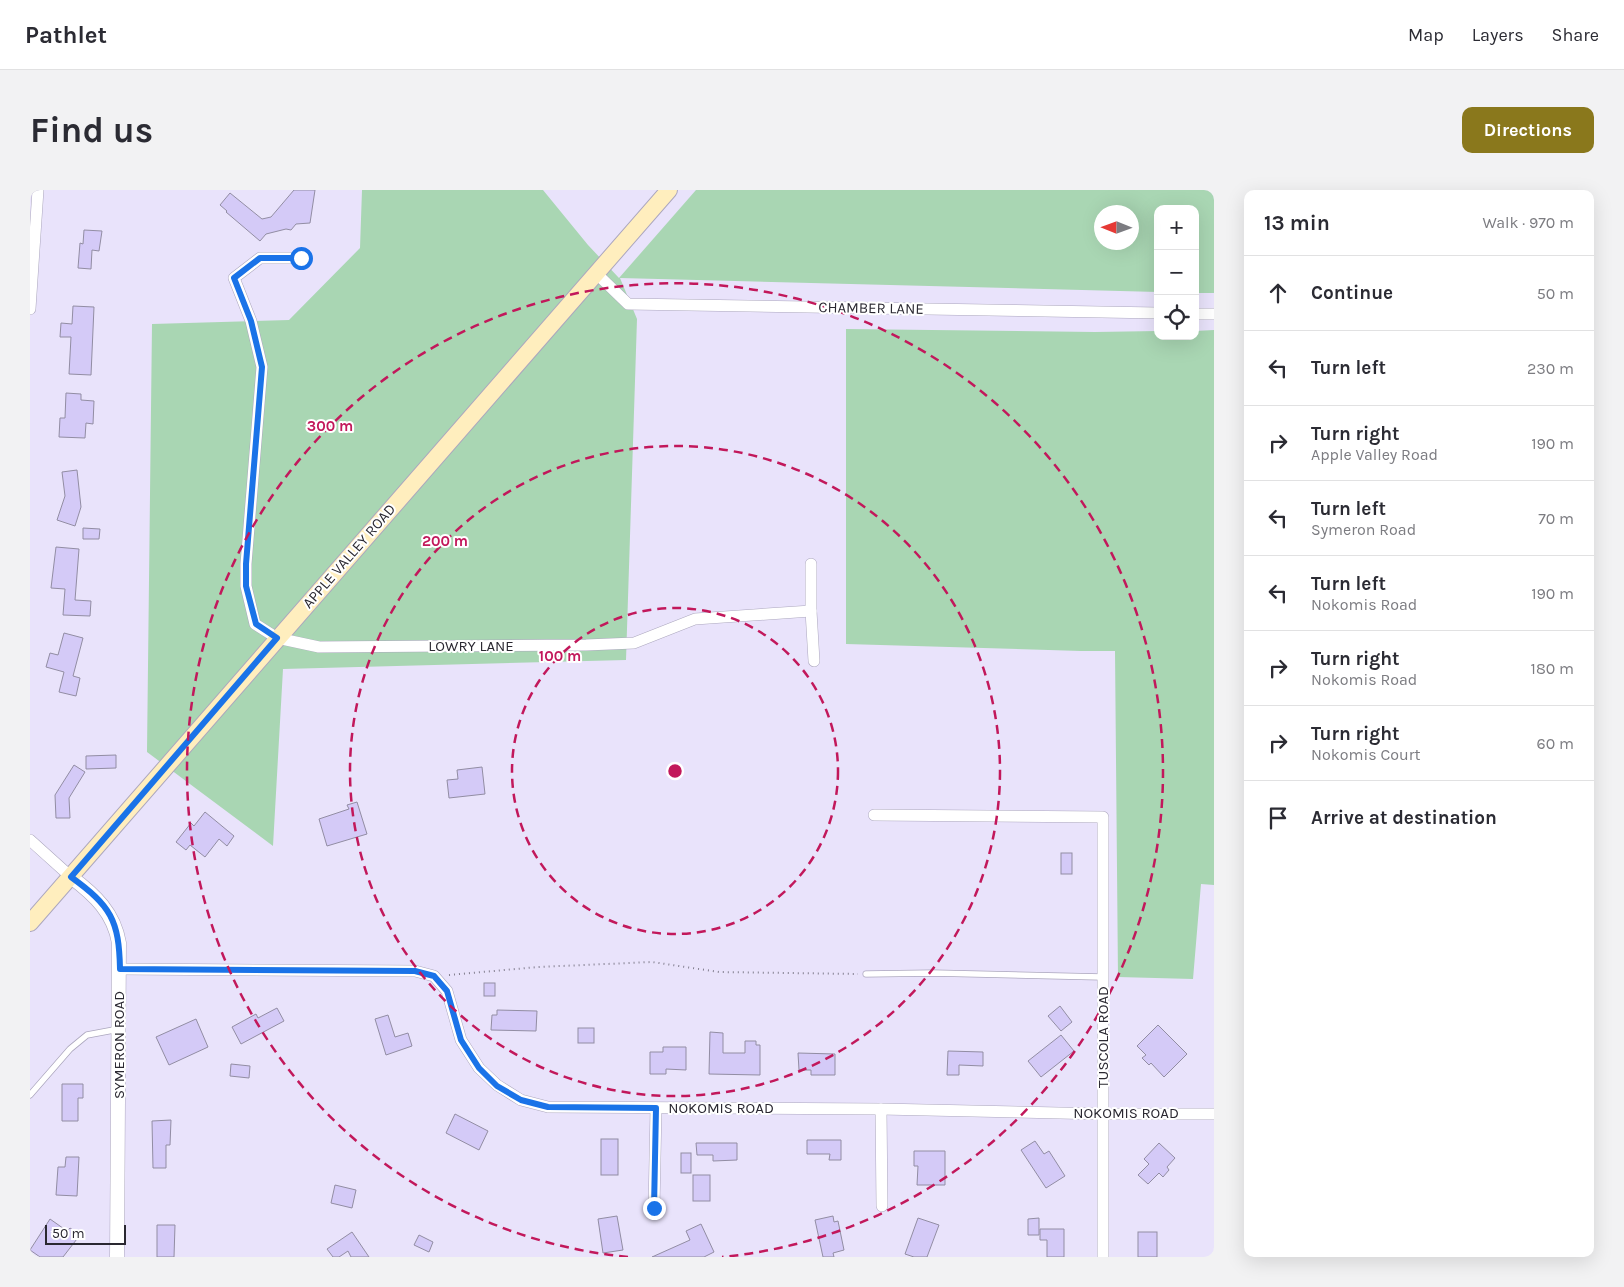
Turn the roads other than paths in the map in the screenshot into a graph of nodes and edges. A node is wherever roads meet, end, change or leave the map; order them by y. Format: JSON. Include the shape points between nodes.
{"nodes":[{"id":1,"x":38,"y":190,"type":"edge"},
{"id":2,"x":669,"y":190,"type":"edge"},
{"id":3,"x":301,"y":258,"type":"dead end"},
{"id":4,"x":597,"y":274,"type":"junction"},
{"id":5,"x":30,"y":309,"type":"edge"},
{"id":6,"x":1154,"y":313,"type":"edge"},
{"id":7,"x":1199,"y":314,"type":"edge"},
{"id":8,"x":1214,"y":314,"type":"edge"},
{"id":9,"x":811,"y":564,"type":"dead end"},
{"id":10,"x":811,"y":611,"type":"junction"},
{"id":11,"x":277,"y":638,"type":"junction"},
{"id":12,"x":814,"y":661,"type":"dead end"},
{"id":13,"x":874,"y":815,"type":"dead end"},
{"id":14,"x":30,"y":840,"type":"edge"},
{"id":15,"x":71,"y":877,"type":"junction"},
{"id":16,"x":30,"y":923,"type":"edge"},
{"id":17,"x":120,"y":969,"type":"junction"},
{"id":18,"x":866,"y":974,"type":"road end"},
{"id":19,"x":1102,"y":977,"type":"junction"},
{"id":20,"x":119,"y":1030,"type":"junction"},
{"id":21,"x":30,"y":1095,"type":"edge"},
{"id":22,"x":656,"y":1108,"type":"junction"},
{"id":23,"x":881,"y":1109,"type":"junction"},
{"id":24,"x":1103,"y":1114,"type":"junction"},
{"id":25,"x":1214,"y":1114,"type":"edge"},
{"id":26,"x":882,"y":1206,"type":"dead end"},
{"id":27,"x":654,"y":1208,"type":"dead end"},
{"id":28,"x":117,"y":1257,"type":"edge"},
{"id":29,"x":1103,"y":1257,"type":"edge"}],
"edges":[{"from":1,"to":5,"type":"street"},
{"from":2,"to":4,"type":"main road","name":"APPLE VALLEY ROAD"},
{"from":3,"to":11,"type":"street","via":[[260,258],[234,278],[251,321],[262,367],[246,586],[256,624]]},
{"from":4,"to":6,"type":"street","name":"CHAMBER LANE","via":[[628,304]]},
{"from":4,"to":11,"type":"main road","name":"APPLE VALLEY ROAD"},
{"from":7,"to":8,"type":"street"},
{"from":9,"to":10,"type":"street"},
{"from":10,"to":11,"type":"street","name":"LOWRY LANE","via":[[696,618],[634,642],[586,645],[319,647]]},
{"from":10,"to":12,"type":"street"},
{"from":11,"to":15,"type":"main road","name":"APPLE VALLEY ROAD"},
{"from":13,"to":19,"type":"street","name":"TUSCOLA ROAD","via":[[1102,817]]},
{"from":14,"to":15,"type":"street","name":"SYMERON ROAD"},
{"from":15,"to":16,"type":"main road","name":"APPLE VALLEY ROAD"},
{"from":15,"to":17,"type":"street","name":"SYMERON ROAD","via":[[107,909],[119,943]]},
{"from":17,"to":20,"type":"street","name":"SYMERON ROAD"},
{"from":17,"to":22,"type":"street","name":"NOKOMIS ROAD","via":[[415,971],[434,976],[447,991],[461,1040],[479,1068],[497,1086],[521,1100],[548,1107]]},
{"from":18,"to":19,"type":"lane"},
{"from":19,"to":24,"type":"street","name":"TUSCOLA ROAD"},
{"from":20,"to":21,"type":"lane","via":[[87,1035],[70,1049]]},
{"from":20,"to":28,"type":"street","name":"SYMERON ROAD"},
{"from":22,"to":23,"type":"street","name":"NOKOMIS ROAD"},
{"from":22,"to":27,"type":"street"},
{"from":23,"to":24,"type":"street","name":"NOKOMIS ROAD"},
{"from":23,"to":26,"type":"street"},
{"from":24,"to":25,"type":"street","name":"NOKOMIS ROAD"},
{"from":24,"to":29,"type":"street","name":"TUSCOLA ROAD"}]}
